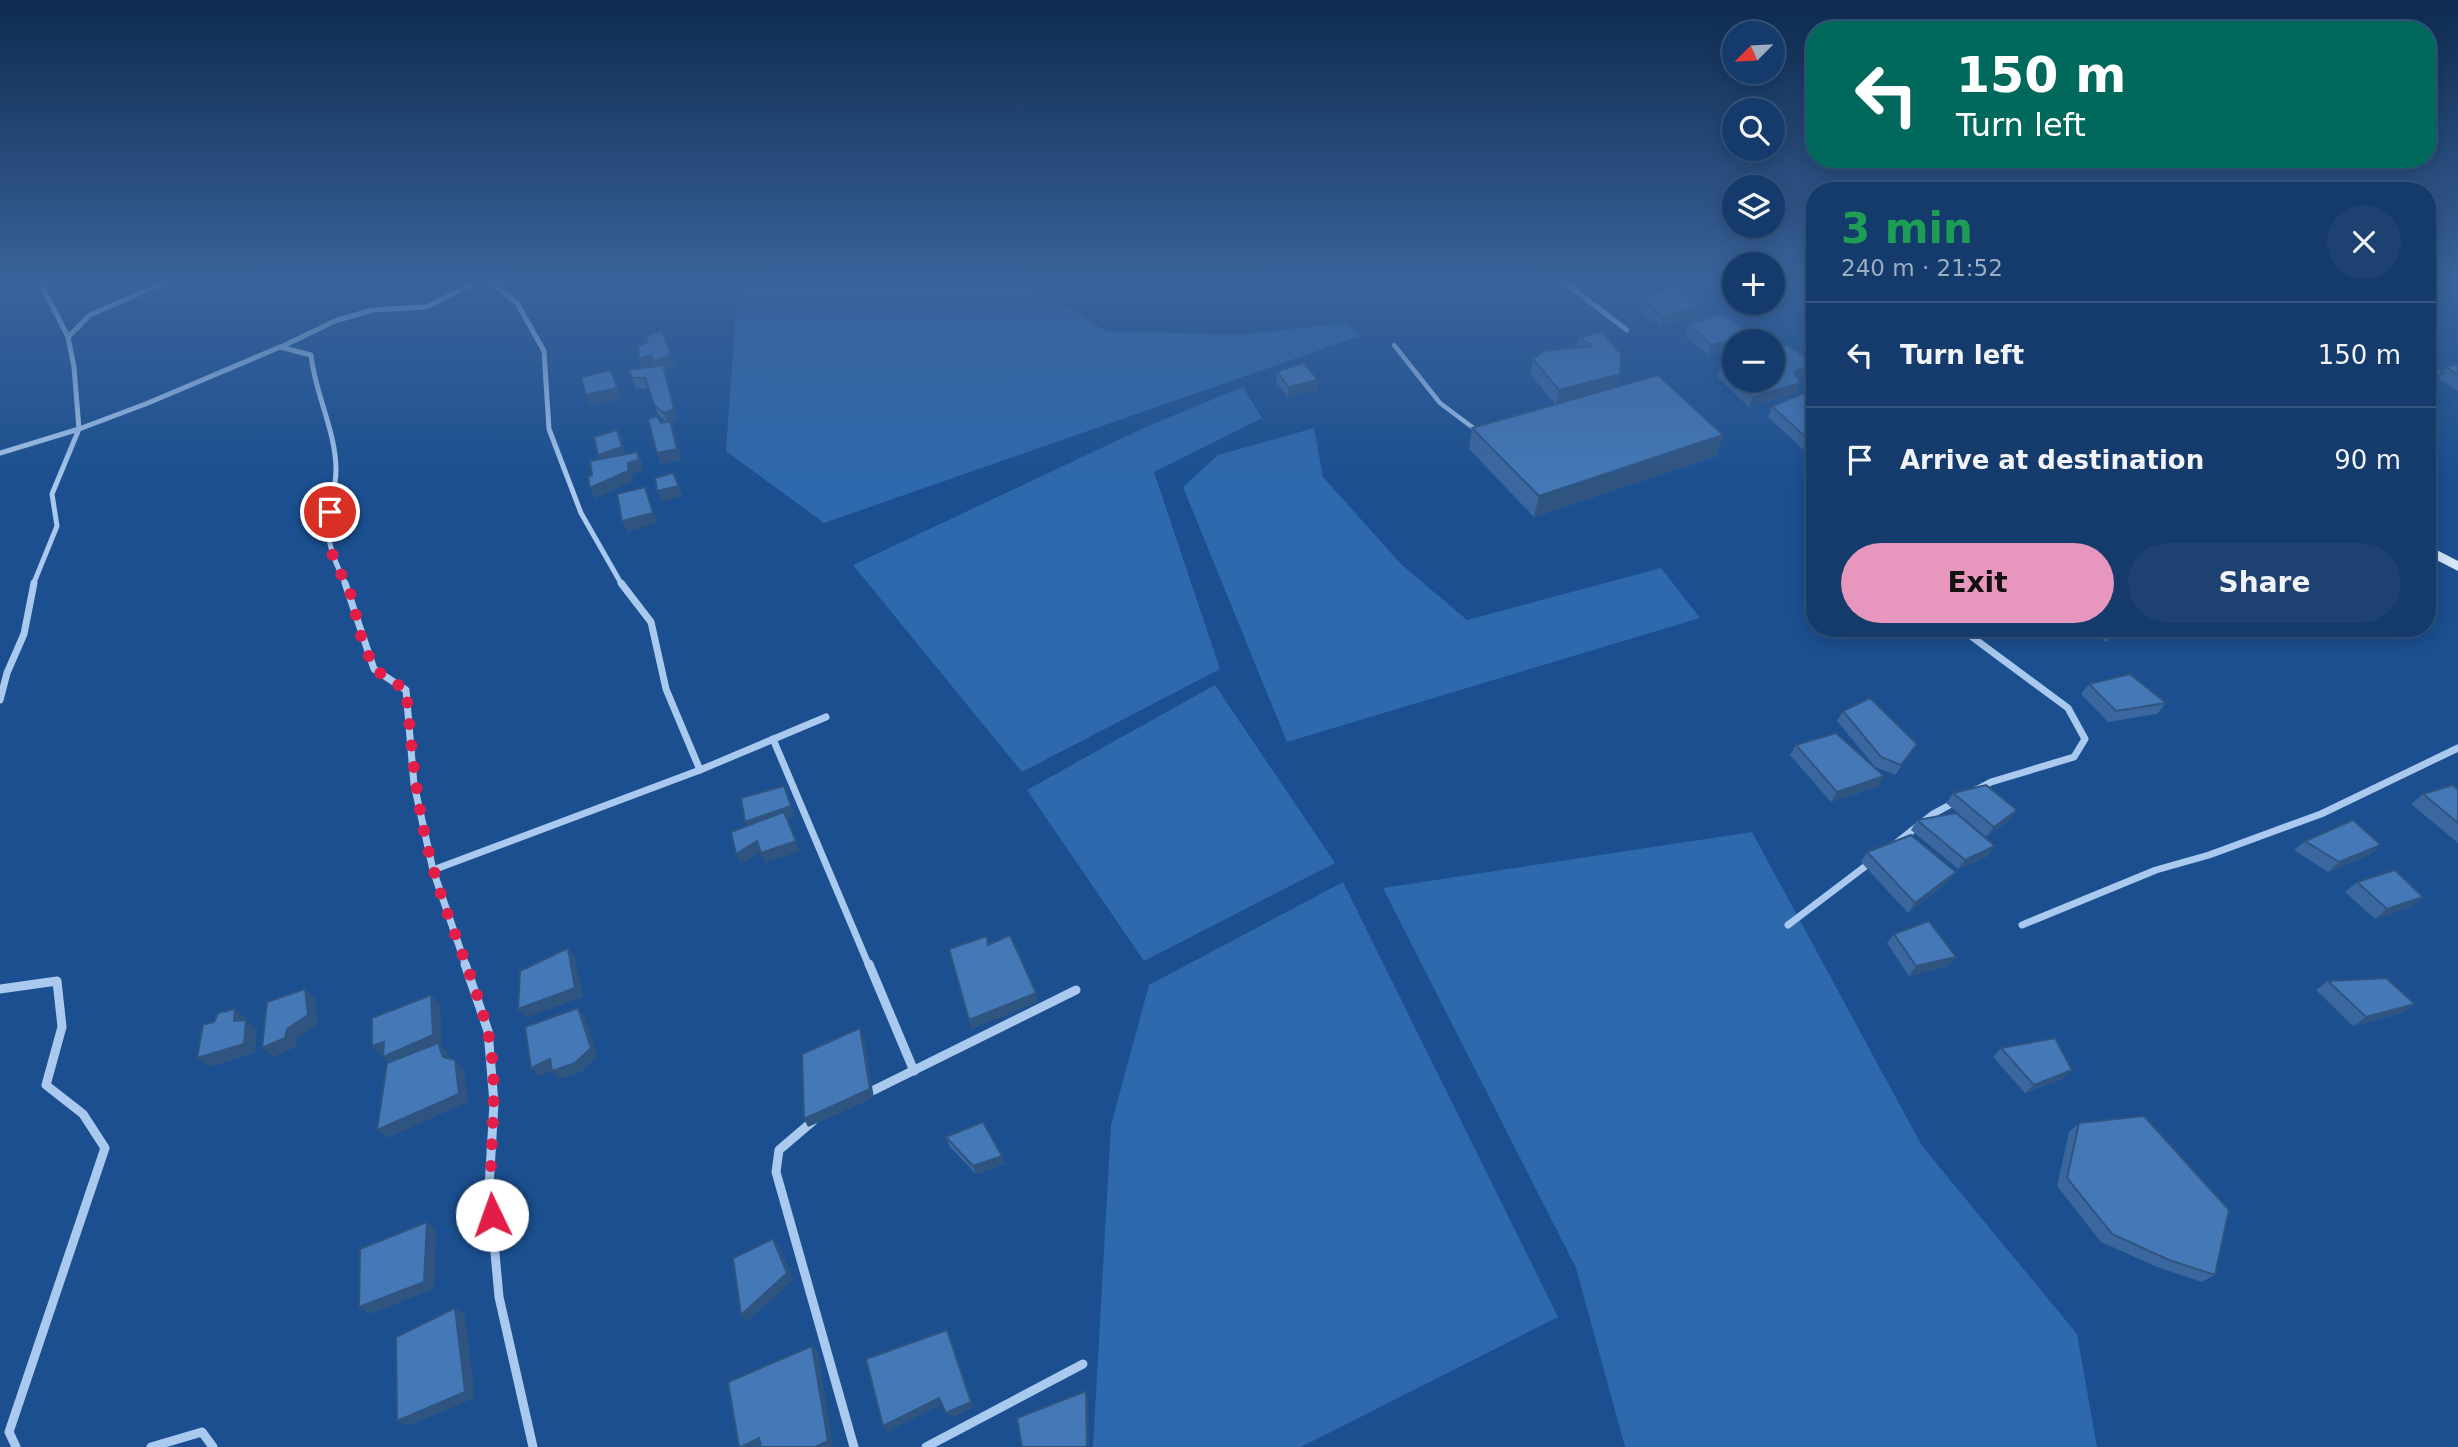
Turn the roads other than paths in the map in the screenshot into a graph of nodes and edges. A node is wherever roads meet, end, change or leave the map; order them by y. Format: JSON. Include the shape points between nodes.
{"nodes":[{"id":1,"x":70,"y":350,"type":"edge"},
{"id":2,"x":274,"y":350,"type":"edge"},
{"id":3,"x":290,"y":350,"type":"edge"},
{"id":4,"x":543,"y":350,"type":"edge"},
{"id":5,"x":1398,"y":350,"type":"edge"},
{"id":6,"x":79,"y":429,"type":"junction"},
{"id":7,"x":1486,"y":436,"type":"edge"},
{"id":8,"x":0,"y":453,"type":"edge"},
{"id":9,"x":2436,"y":554,"type":"edge"},
{"id":10,"x":2458,"y":567,"type":"edge"},
{"id":11,"x":1972,"y":637,"type":"edge"},
{"id":12,"x":0,"y":699,"type":"edge"},
{"id":13,"x":826,"y":717,"type":"dead end"},
{"id":14,"x":773,"y":739,"type":"junction"},
{"id":15,"x":2458,"y":748,"type":"edge"},
{"id":16,"x":700,"y":770,"type":"junction"},
{"id":17,"x":1885,"y":851,"type":"edge"},
{"id":18,"x":1876,"y":858,"type":"edge"},
{"id":19,"x":433,"y":870,"type":"junction"},
{"id":20,"x":1788,"y":925,"type":"dead end"},
{"id":21,"x":2022,"y":925,"type":"dead end"},
{"id":22,"x":0,"y":989,"type":"edge"},
{"id":23,"x":1076,"y":990,"type":"dead end"},
{"id":24,"x":914,"y":1071,"type":"junction"},
{"id":25,"x":855,"y":1100,"type":"edge"},
{"id":26,"x":820,"y":1117,"type":"edge"},
{"id":27,"x":1083,"y":1364,"type":"dead end"},
{"id":28,"x":16,"y":1447,"type":"edge"},
{"id":29,"x":151,"y":1447,"type":"edge"},
{"id":30,"x":213,"y":1447,"type":"edge"},
{"id":31,"x":533,"y":1447,"type":"edge"},
{"id":32,"x":854,"y":1447,"type":"edge"},
{"id":33,"x":926,"y":1447,"type":"edge"}],
"edges":[{"from":1,"to":6,"type":"street"},
{"from":2,"to":6,"type":"street"},
{"from":3,"to":19,"type":"street","via":[[311,355],[331,436],[335,470],[328,527],[333,557],[351,595],[374,669],[406,690],[414,784]]},
{"from":4,"to":16,"type":"street","via":[[550,429],[582,513],[620,581],[651,622],[666,689]]},
{"from":5,"to":7,"type":"lane","via":[[1438,400],[1461,422]]},
{"from":6,"to":8,"type":"street"},
{"from":6,"to":12,"type":"street","via":[[52,494],[57,526],[32,588],[24,634]]},
{"from":9,"to":10,"type":"main road"},
{"from":11,"to":17,"type":"street","via":[[2068,708],[2085,738],[2074,757],[1991,782],[1933,814]]},
{"from":13,"to":14,"type":"street"},
{"from":14,"to":16,"type":"street"},
{"from":14,"to":24,"type":"street"},
{"from":15,"to":21,"type":"street","via":[[2321,814],[2156,870]]},
{"from":16,"to":19,"type":"street"},
{"from":18,"to":20,"type":"street"},
{"from":19,"to":31,"type":"street","via":[[488,1031],[494,1103],[489,1187],[499,1297]]},
{"from":22,"to":28,"type":"street","via":[[57,981],[62,1027],[46,1085],[83,1114],[105,1148],[9,1432]]},
{"from":23,"to":24,"type":"street"},
{"from":24,"to":25,"type":"street"},
{"from":26,"to":32,"type":"street","via":[[779,1150],[776,1172]]},
{"from":27,"to":33,"type":"street"},
{"from":29,"to":30,"type":"street","via":[[202,1432]]}]}
